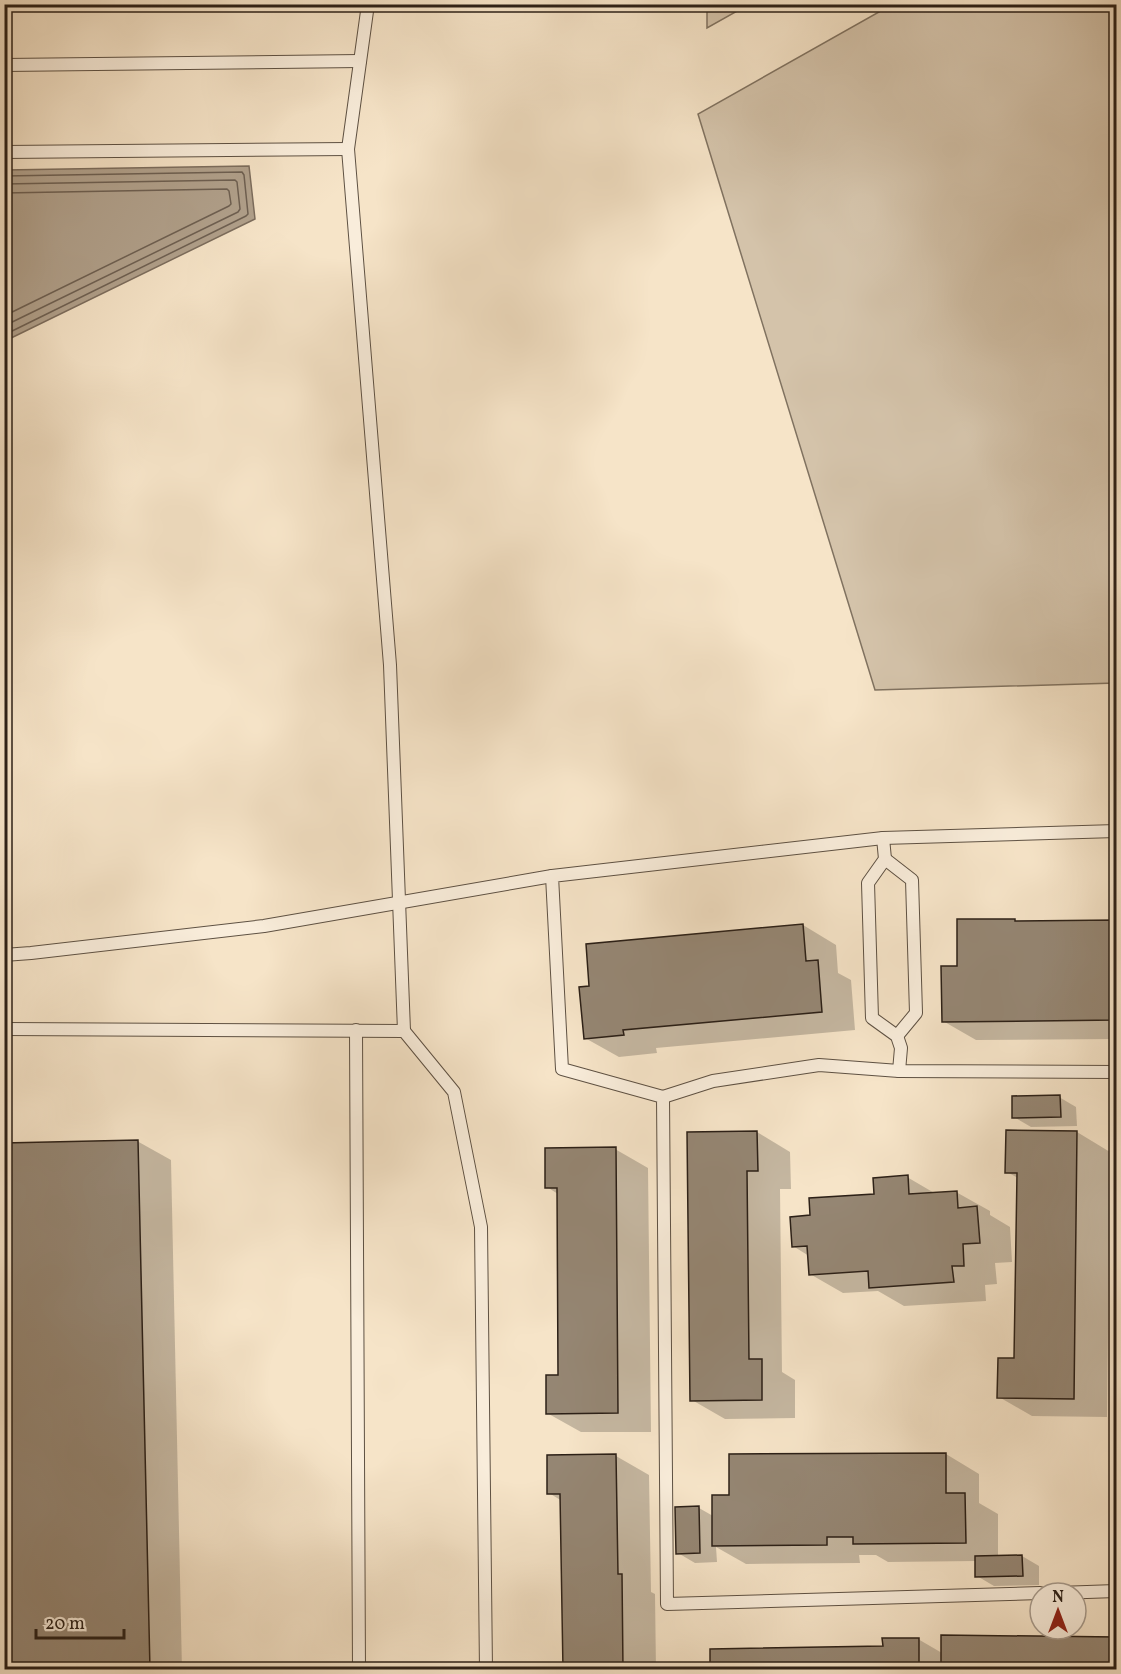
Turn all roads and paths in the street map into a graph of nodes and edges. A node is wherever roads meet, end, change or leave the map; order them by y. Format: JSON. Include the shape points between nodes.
{"nodes":[{"id":1,"x":368,"y":4,"type":"edge"},
{"id":2,"x":360,"y":61,"type":"junction"},
{"id":3,"x":4,"y":65,"type":"edge"},
{"id":4,"x":348,"y":149,"type":"junction"},
{"id":5,"x":4,"y":152,"type":"edge"},
{"id":6,"x":1116,"y":831,"type":"edge"},
{"id":7,"x":883,"y":838,"type":"junction"},
{"id":8,"x":885,"y":859,"type":"junction"},
{"id":9,"x":552,"y":876,"type":"junction"},
{"id":10,"x":399,"y":903,"type":"junction"},
{"id":11,"x":4,"y":955,"type":"edge"},
{"id":12,"x":4,"y":1029,"type":"edge"},
{"id":13,"x":356,"y":1030,"type":"junction"},
{"id":14,"x":404,"y":1031,"type":"junction"},
{"id":15,"x":897,"y":1035,"type":"junction"},
{"id":16,"x":899,"y":1071,"type":"junction"},
{"id":17,"x":1116,"y":1072,"type":"edge"},
{"id":18,"x":663,"y":1097,"type":"junction"},
{"id":19,"x":1116,"y":1591,"type":"edge"},
{"id":20,"x":1088,"y":1592,"type":"edge"},
{"id":21,"x":1028,"y":1593,"type":"edge"},
{"id":22,"x":359,"y":1670,"type":"edge"},
{"id":23,"x":486,"y":1670,"type":"edge"}],
"edges":[{"from":1,"to":2,"type":"lane"},
{"from":2,"to":3,"type":"lane"},
{"from":2,"to":4,"type":"lane"},
{"from":4,"to":5,"type":"lane"},
{"from":4,"to":10,"type":"lane","via":[[390,665]]},
{"from":6,"to":7,"type":"lane"},
{"from":7,"to":8,"type":"lane"},
{"from":7,"to":9,"type":"lane"},
{"from":8,"to":15,"type":"lane","via":[[868,883],[872,1018]]},
{"from":8,"to":15,"type":"lane","via":[[912,880],[916,1013]]},
{"from":9,"to":10,"type":"lane"},
{"from":9,"to":18,"type":"lane","via":[[562,1069]]},
{"from":10,"to":11,"type":"lane","via":[[264,926]]},
{"from":10,"to":14,"type":"lane"},
{"from":12,"to":13,"type":"lane"},
{"from":13,"to":14,"type":"lane"},
{"from":13,"to":22,"type":"lane"},
{"from":14,"to":23,"type":"lane","via":[[454,1092],[481,1227]]},
{"from":15,"to":16,"type":"lane","via":[[901,1048]]},
{"from":16,"to":17,"type":"lane"},
{"from":16,"to":18,"type":"lane","via":[[819,1065],[713,1081]]},
{"from":18,"to":21,"type":"lane","via":[[667,1604]]},
{"from":19,"to":20,"type":"lane"}]}
